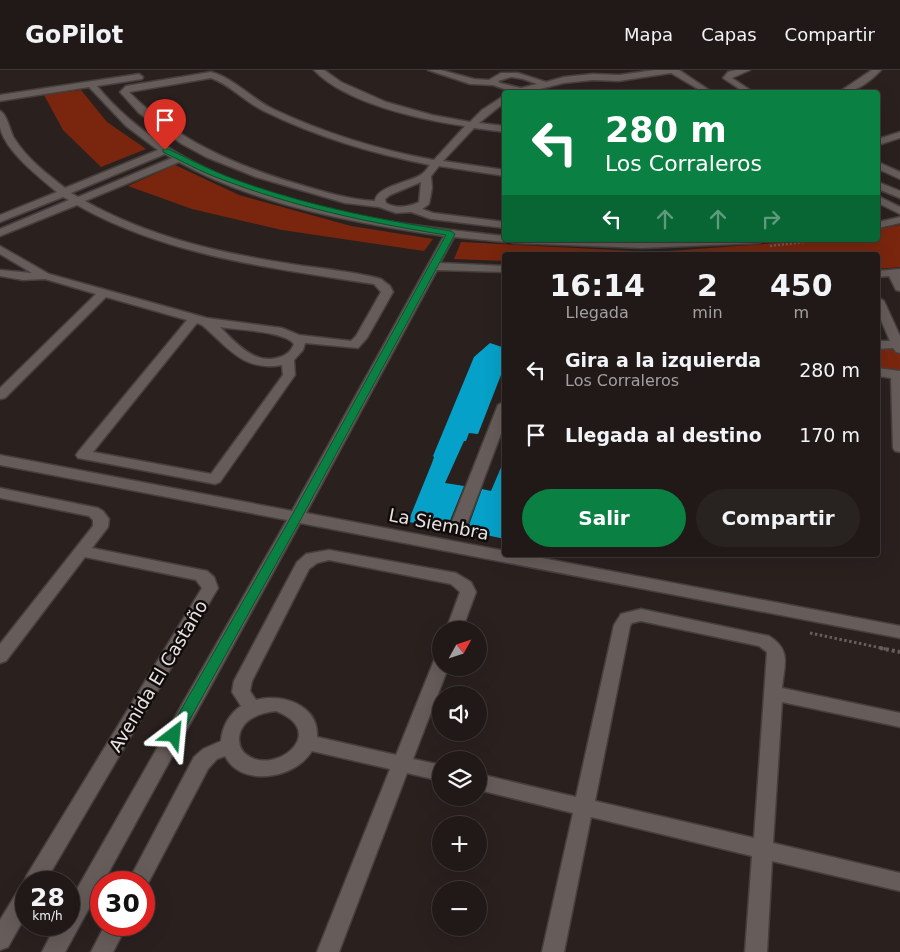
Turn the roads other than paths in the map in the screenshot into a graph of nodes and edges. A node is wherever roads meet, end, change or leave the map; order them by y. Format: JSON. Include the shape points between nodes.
{"nodes":[{"id":1,"x":186,"y":70,"type":"edge"},
{"id":2,"x":318,"y":70,"type":"edge"},
{"id":3,"x":432,"y":70,"type":"edge"},
{"id":4,"x":585,"y":70,"type":"edge"},
{"id":5,"x":621,"y":70,"type":"edge"},
{"id":6,"x":672,"y":70,"type":"edge"},
{"id":7,"x":746,"y":70,"type":"edge"},
{"id":8,"x":877,"y":70,"type":"edge"},
{"id":9,"x":502,"y":72,"type":"edge"},
{"id":10,"x":532,"y":77,"type":"junction"},
{"id":11,"x":593,"y":77,"type":"junction"},
{"id":12,"x":495,"y":83,"type":"junction"},
{"id":13,"x":91,"y":84,"type":"junction"},
{"id":14,"x":543,"y":84,"type":"junction"},
{"id":15,"x":514,"y":90,"type":"edge"},
{"id":16,"x":526,"y":90,"type":"edge"},
{"id":17,"x":705,"y":90,"type":"edge"},
{"id":18,"x":746,"y":90,"type":"edge"},
{"id":19,"x":847,"y":90,"type":"edge"},
{"id":20,"x":0,"y":98,"type":"edge"},
{"id":21,"x":502,"y":100,"type":"edge"},
{"id":22,"x":0,"y":114,"type":"edge"},
{"id":23,"x":472,"y":124,"type":"junction"},
{"id":24,"x":502,"y":129,"type":"edge"},
{"id":25,"x":900,"y":135,"type":"edge"},
{"id":26,"x":880,"y":141,"type":"edge"},
{"id":27,"x":165,"y":150,"type":"junction"},
{"id":28,"x":180,"y":158,"type":"junction"},
{"id":29,"x":437,"y":163,"type":"junction"},
{"id":30,"x":880,"y":166,"type":"edge"},
{"id":31,"x":502,"y":173,"type":"edge"},
{"id":32,"x":426,"y":176,"type":"junction"},
{"id":33,"x":900,"y":176,"type":"edge"},
{"id":34,"x":880,"y":186,"type":"edge"},
{"id":35,"x":62,"y":193,"type":"junction"},
{"id":36,"x":900,"y":195,"type":"edge"},
{"id":37,"x":880,"y":200,"type":"edge"},
{"id":38,"x":76,"y":201,"type":"junction"},
{"id":39,"x":381,"y":204,"type":"junction"},
{"id":40,"x":413,"y":209,"type":"junction"},
{"id":41,"x":900,"y":211,"type":"edge"},
{"id":42,"x":0,"y":219,"type":"edge"},
{"id":43,"x":900,"y":220,"type":"edge"},
{"id":44,"x":880,"y":224,"type":"edge"},
{"id":45,"x":502,"y":225,"type":"edge"},
{"id":46,"x":0,"y":233,"type":"edge"},
{"id":47,"x":451,"y":234,"type":"junction"},
{"id":48,"x":502,"y":239,"type":"edge"},
{"id":49,"x":562,"y":242,"type":"edge"},
{"id":50,"x":709,"y":242,"type":"edge"},
{"id":51,"x":0,"y":249,"type":"edge"},
{"id":52,"x":11,"y":256,"type":"junction"},
{"id":53,"x":434,"y":266,"type":"junction"},
{"id":54,"x":502,"y":269,"type":"edge"},
{"id":55,"x":0,"y":270,"type":"edge"},
{"id":56,"x":896,"y":272,"type":"edge"},
{"id":57,"x":880,"y":274,"type":"edge"},
{"id":58,"x":45,"y":276,"type":"junction"},
{"id":59,"x":900,"y":288,"type":"edge"},
{"id":60,"x":104,"y":293,"type":"junction"},
{"id":61,"x":880,"y":304,"type":"edge"},
{"id":62,"x":201,"y":320,"type":"junction"},
{"id":63,"x":296,"y":338,"type":"junction"},
{"id":64,"x":880,"y":345,"type":"edge"},
{"id":65,"x":899,"y":346,"type":"edge"},
{"id":66,"x":288,"y":358,"type":"junction"},
{"id":67,"x":880,"y":372,"type":"edge"},
{"id":68,"x":899,"y":375,"type":"edge"},
{"id":69,"x":0,"y":395,"type":"edge"},
{"id":70,"x":502,"y":412,"type":"edge"},
{"id":71,"x":900,"y":448,"type":"edge"},
{"id":72,"x":0,"y":460,"type":"edge"},
{"id":73,"x":0,"y":493,"type":"edge"},
{"id":74,"x":296,"y":517,"type":"junction"},
{"id":75,"x":459,"y":524,"type":"dead end"},
{"id":76,"x":82,"y":551,"type":"junction"},
{"id":77,"x":502,"y":556,"type":"edge"},
{"id":78,"x":506,"y":557,"type":"edge"},
{"id":79,"x":457,"y":621,"type":"edge"},
{"id":80,"x":900,"y":632,"type":"edge"},
{"id":81,"x":0,"y":656,"type":"edge"},
{"id":82,"x":436,"y":676,"type":"edge"},
{"id":83,"x":774,"y":692,"type":"junction"},
{"id":84,"x":252,"y":709,"type":"junction"},
{"id":85,"x":900,"y":720,"type":"edge"},
{"id":86,"x":308,"y":742,"type":"junction"},
{"id":87,"x":229,"y":746,"type":"junction"},
{"id":88,"x":402,"y":764,"type":"junction"},
{"id":89,"x":432,"y":771,"type":"edge"},
{"id":90,"x":487,"y":784,"type":"edge"},
{"id":91,"x":583,"y":807,"type":"junction"},
{"id":92,"x":763,"y":850,"type":"junction"},
{"id":93,"x":41,"y":871,"type":"edge"},
{"id":94,"x":144,"y":871,"type":"edge"},
{"id":95,"x":900,"y":882,"type":"edge"},
{"id":96,"x":80,"y":903,"type":"edge"},
{"id":97,"x":15,"y":915,"type":"edge"},
{"id":98,"x":62,"y":936,"type":"edge"},
{"id":99,"x":110,"y":936,"type":"edge"},
{"id":100,"x":0,"y":940,"type":"edge"},
{"id":101,"x":53,"y":952,"type":"edge"},
{"id":102,"x":102,"y":952,"type":"edge"},
{"id":103,"x":328,"y":952,"type":"edge"},
{"id":104,"x":553,"y":952,"type":"edge"},
{"id":105,"x":756,"y":952,"type":"edge"}],
"edges":[{"from":1,"to":13,"type":"street"},
{"from":2,"to":23,"type":"street","via":[[343,86],[390,105]]},
{"from":3,"to":12,"type":"street","via":[[473,82]]},
{"from":4,"to":10,"type":"street"},
{"from":5,"to":11,"type":"street"},
{"from":6,"to":11,"type":"street","via":[[619,78]]},
{"from":6,"to":17,"type":"street"},
{"from":7,"to":18,"type":"street","via":[[727,78]]},
{"from":8,"to":19,"type":"street"},
{"from":9,"to":10,"type":"street"},
{"from":9,"to":12,"type":"street","via":[[494,78]]},
{"from":10,"to":14,"type":"street"},
{"from":11,"to":14,"type":"street"},
{"from":12,"to":15,"type":"street"},
{"from":13,"to":20,"type":"street"},
{"from":13,"to":27,"type":"street","via":[[125,121]]},
{"from":14,"to":16,"type":"street"},
{"from":21,"to":23,"type":"street"},
{"from":22,"to":35,"type":"street","via":[[3,127],[16,148]]},
{"from":23,"to":24,"type":"street"},
{"from":23,"to":29,"type":"street"},
{"from":25,"to":26,"type":"street"},
{"from":27,"to":28,"type":"street"},
{"from":27,"to":35,"type":"street"},
{"from":28,"to":38,"type":"street"},
{"from":28,"to":47,"type":"street","via":[[240,184],[294,202],[384,223]]},
{"from":29,"to":31,"type":"street"},
{"from":29,"to":32,"type":"street"},
{"from":29,"to":39,"type":"street","via":[[368,147],[312,129],[264,108],[218,76],[126,89],[124,92],[144,113],[174,135],[233,165],[328,196]]},
{"from":30,"to":33,"type":"street"},
{"from":32,"to":39,"type":"street","via":[[386,193],[380,198]]},
{"from":32,"to":40,"type":"street","via":[[424,204]]},
{"from":34,"to":36,"type":"street"},
{"from":35,"to":38,"type":"street"},
{"from":35,"to":42,"type":"street"},
{"from":37,"to":41,"type":"street"},
{"from":38,"to":46,"type":"street"},
{"from":38,"to":63,"type":"street","via":[[135,228],[212,253],[377,281],[386,288],[387,292],[354,345]]},
{"from":39,"to":40,"type":"street","via":[[394,209]]},
{"from":40,"to":45,"type":"street","via":[[431,216]]},
{"from":43,"to":44,"type":"street"},
{"from":47,"to":48,"type":"street"},
{"from":47,"to":53,"type":"street"},
{"from":49,"to":50,"type":"street","via":[[634,245]]},
{"from":51,"to":52,"type":"street"},
{"from":52,"to":55,"type":"street"},
{"from":52,"to":58,"type":"street"},
{"from":53,"to":54,"type":"street"},
{"from":53,"to":74,"type":"street"},
{"from":55,"to":58,"type":"street","via":[[23,277]]},
{"from":56,"to":57,"type":"street"},
{"from":56,"to":59,"type":"street"},
{"from":58,"to":60,"type":"street"},
{"from":60,"to":62,"type":"street"},
{"from":60,"to":69,"type":"street"},
{"from":61,"to":65,"type":"street"},
{"from":62,"to":63,"type":"street","via":[[282,332]]},
{"from":62,"to":66,"type":"street","via":[[253,362],[267,364]]},
{"from":62,"to":66,"type":"street","via":[[83,455],[215,479],[289,376]]},
{"from":63,"to":66,"type":"street","via":[[300,344]]},
{"from":64,"to":65,"type":"street"},
{"from":67,"to":68,"type":"street"},
{"from":68,"to":71,"type":"street"},
{"from":70,"to":75,"type":"street"},
{"from":72,"to":74,"type":"street","name":"La Siembra"},
{"from":73,"to":76,"type":"street","via":[[93,512],[101,519],[100,528]]},
{"from":74,"to":77,"type":"street","name":"La Siembra"},
{"from":74,"to":96,"type":"street"},
{"from":76,"to":81,"type":"street"},
{"from":76,"to":93,"type":"street","name":"Avenida El Castaño","via":[[202,575],[210,588]]},
{"from":78,"to":80,"type":"street","name":"La Siembra"},
{"from":79,"to":84,"type":"street","via":[[468,592],[456,579],[329,555],[312,558],[303,566],[243,681],[241,692]]},
{"from":82,"to":88,"type":"street"},
{"from":83,"to":85,"type":"street"},
{"from":83,"to":91,"type":"street","via":[[776,655],[769,644],[641,615],[627,618],[622,625]]},
{"from":83,"to":92,"type":"street"},
{"from":84,"to":86,"type":"street","via":[[277,704],[299,712],[307,726]]},
{"from":84,"to":87,"type":"street","via":[[234,725],[229,735]]},
{"from":86,"to":87,"type":"street","via":[[292,761],[266,769],[242,763]]},
{"from":86,"to":88,"type":"street"},
{"from":87,"to":94,"type":"street","via":[[210,754],[201,763]]},
{"from":88,"to":89,"type":"street"},
{"from":88,"to":103,"type":"street"},
{"from":90,"to":91,"type":"street"},
{"from":91,"to":92,"type":"street"},
{"from":91,"to":104,"type":"street"},
{"from":92,"to":95,"type":"street"},
{"from":92,"to":105,"type":"street"},
{"from":97,"to":100,"type":"street"},
{"from":98,"to":101,"type":"street"},
{"from":99,"to":102,"type":"street"}]}
